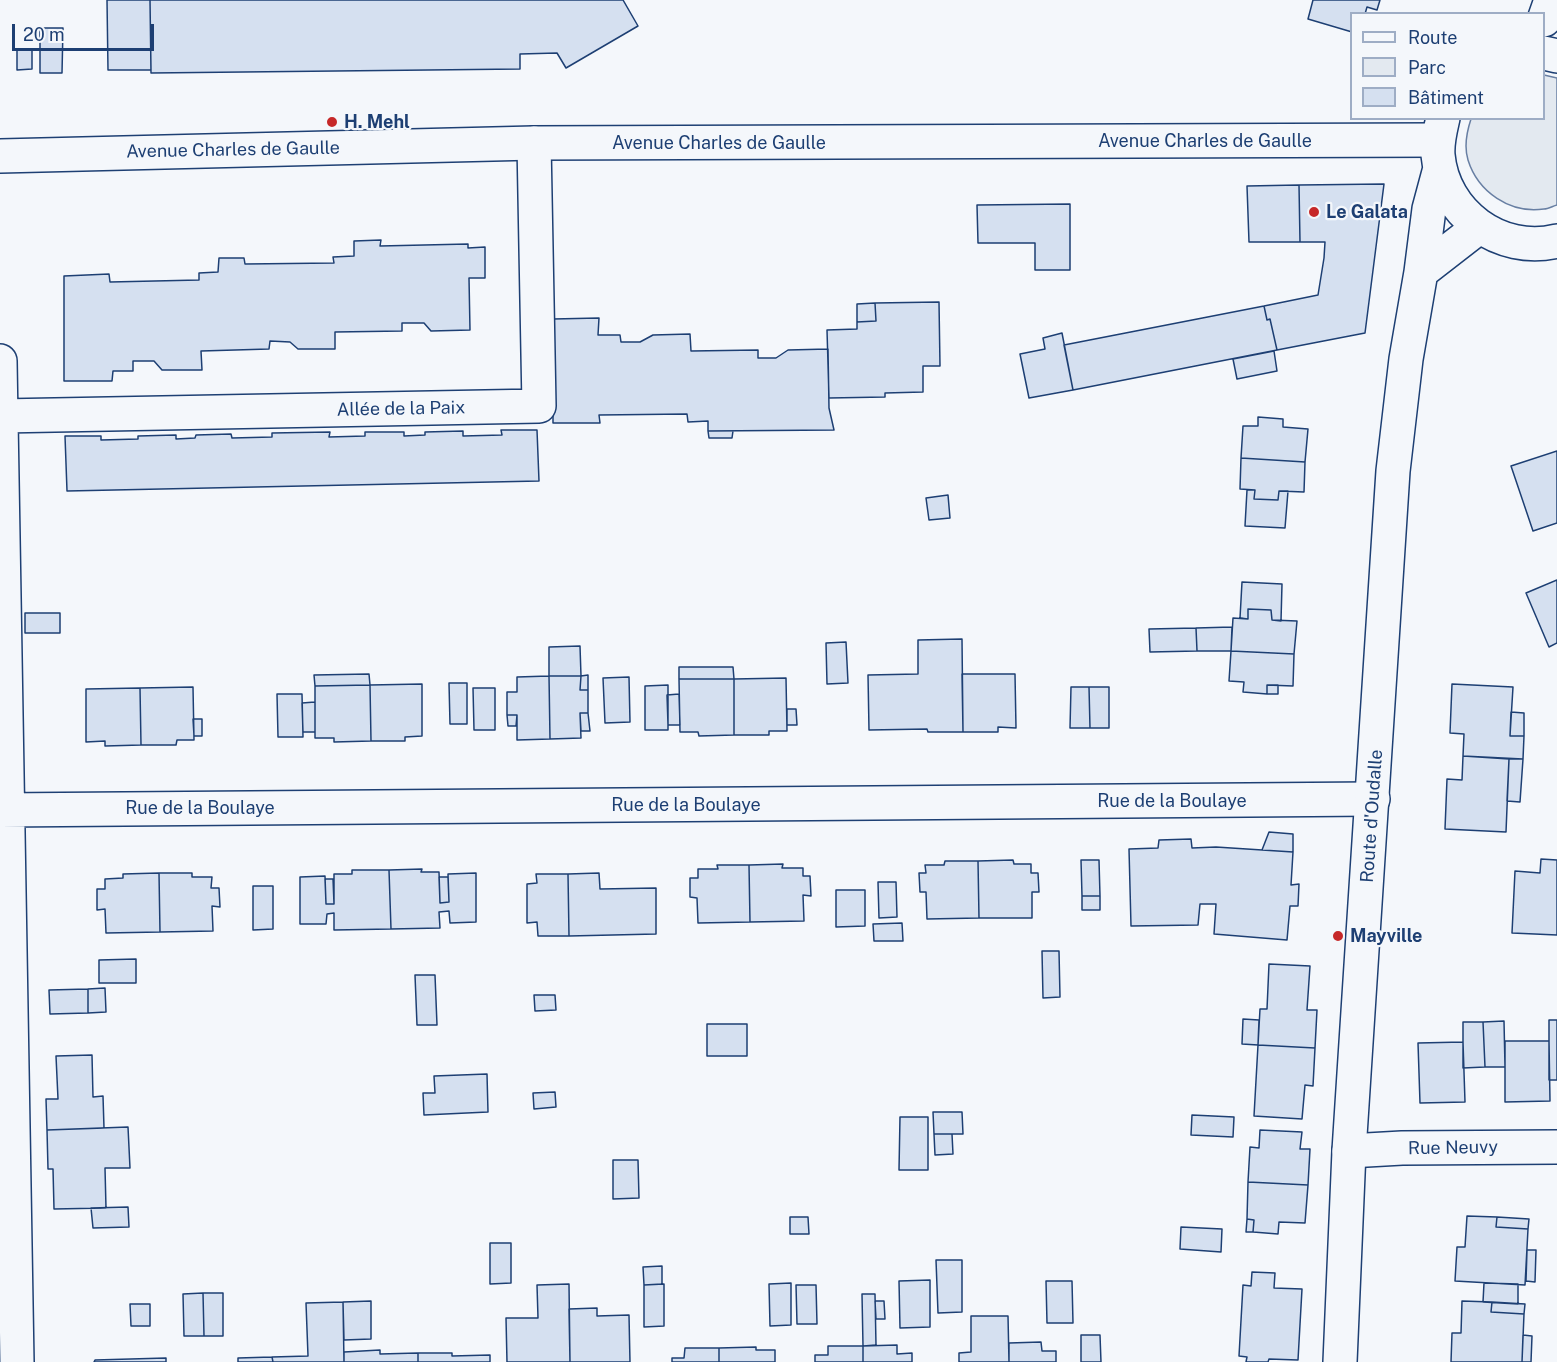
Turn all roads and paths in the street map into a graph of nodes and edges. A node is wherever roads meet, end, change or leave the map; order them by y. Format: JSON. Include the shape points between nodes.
{"nodes":[{"id":1,"x":1551,"y":0,"type":"edge"},
{"id":2,"x":1545,"y":17,"type":"edge"},
{"id":3,"x":1440,"y":142,"type":"edge"},
{"id":4,"x":534,"y":143,"type":"junction"},
{"id":5,"x":0,"y":156,"type":"edge"},
{"id":6,"x":1479,"y":227,"type":"junction"},
{"id":7,"x":1557,"y":241,"type":"edge"},
{"id":8,"x":1420,"y":272,"type":"junction"},
{"id":9,"x":0,"y":362,"type":"edge"},
{"id":10,"x":1,"y":416,"type":"edge"},
{"id":11,"x":1373,"y":800,"type":"junction"},
{"id":12,"x":4,"y":810,"type":"edge"},
{"id":13,"x":1557,"y":1147,"type":"edge"},
{"id":14,"x":1349,"y":1151,"type":"junction"},
{"id":15,"x":17,"y":1362,"type":"edge"},
{"id":16,"x":1340,"y":1362,"type":"edge"}],
"edges":[{"from":1,"to":2,"type":"street"},
{"from":3,"to":4,"type":"street","name":"Avenue Charles de Gaulle"},
{"from":3,"to":6,"type":"street","via":[[1448,191],[1461,211]]},
{"from":3,"to":8,"type":"street","name":"Route d'Oudalle"},
{"from":4,"to":5,"type":"street","name":"Avenue Charles de Gaulle"},
{"from":4,"to":10,"type":"street","name":"Allée de la Paix","via":[[539,406]]},
{"from":6,"to":7,"type":"street","via":[[1512,242]]},
{"from":6,"to":8,"type":"street"},
{"from":8,"to":11,"type":"street","name":"Route d'Oudalle","via":[[1394,471]]},
{"from":9,"to":10,"type":"street"},
{"from":10,"to":12,"type":"street"},
{"from":11,"to":12,"type":"street","name":"Rue de la Boulaye"},
{"from":11,"to":14,"type":"street","name":"Route d'Oudalle"},
{"from":12,"to":15,"type":"street"},
{"from":13,"to":14,"type":"street","name":"Rue Neuvy"},
{"from":14,"to":16,"type":"street","name":"Route d'Oudalle"}]}
